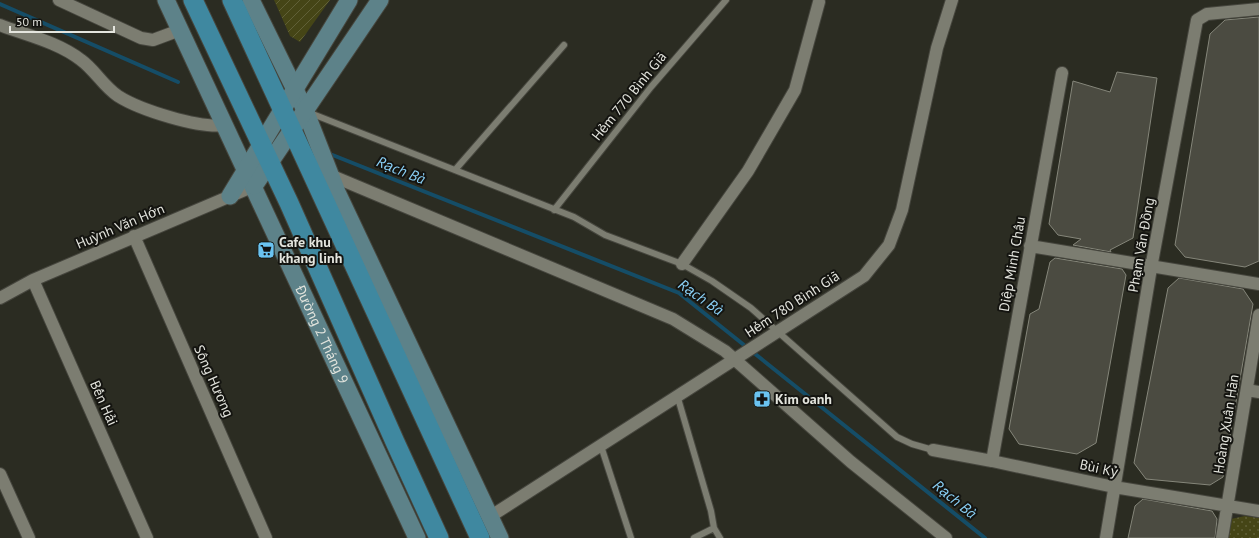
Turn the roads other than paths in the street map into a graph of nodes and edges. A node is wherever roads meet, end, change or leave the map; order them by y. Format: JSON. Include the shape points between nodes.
{"nodes":[{"id":1,"x":59,"y":0,"type":"edge"},
{"id":2,"x":166,"y":0,"type":"edge"},
{"id":3,"x":193,"y":0,"type":"edge"},
{"id":4,"x":232,"y":0,"type":"edge"},
{"id":5,"x":251,"y":0,"type":"edge"},
{"id":6,"x":349,"y":0,"type":"edge"},
{"id":7,"x":380,"y":0,"type":"edge"},
{"id":8,"x":726,"y":0,"type":"edge"},
{"id":9,"x":952,"y":0,"type":"edge"},
{"id":10,"x":819,"y":2,"type":"dead end"},
{"id":11,"x":1259,"y":9,"type":"edge"},
{"id":12,"x":0,"y":25,"type":"edge"},
{"id":13,"x":180,"y":30,"type":"junction"},
{"id":14,"x":564,"y":45,"type":"dead end"},
{"id":15,"x":1062,"y":73,"type":"dead end"},
{"id":16,"x":294,"y":90,"type":"junction"},
{"id":17,"x":283,"y":109,"type":"junction"},
{"id":18,"x":305,"y":110,"type":"junction"},
{"id":19,"x":226,"y":126,"type":"junction"},
{"id":20,"x":292,"y":129,"type":"junction"},
{"id":21,"x":261,"y":146,"type":"junction"},
{"id":22,"x":269,"y":163,"type":"junction"},
{"id":23,"x":246,"y":170,"type":"junction"},
{"id":24,"x":455,"y":170,"type":"junction"},
{"id":25,"x":330,"y":175,"type":"junction"},
{"id":26,"x":254,"y":186,"type":"junction"},
{"id":27,"x":230,"y":196,"type":"junction"},
{"id":28,"x":554,"y":210,"type":"junction"},
{"id":29,"x":134,"y":236,"type":"junction"},
{"id":30,"x":1030,"y":246,"type":"junction"},
{"id":31,"x":682,"y":264,"type":"junction"},
{"id":32,"x":1151,"y":268,"type":"junction"},
{"id":33,"x":33,"y":280,"type":"junction"},
{"id":34,"x":1259,"y":284,"type":"edge"},
{"id":35,"x":0,"y":298,"type":"edge"},
{"id":36,"x":1259,"y":315,"type":"edge"},
{"id":37,"x":777,"y":332,"type":"junction"},
{"id":38,"x":734,"y":359,"type":"junction"},
{"id":39,"x":1247,"y":390,"type":"junction"},
{"id":40,"x":1259,"y":392,"type":"edge"},
{"id":41,"x":677,"y":395,"type":"junction"},
{"id":42,"x":601,"y":446,"type":"junction"},
{"id":43,"x":933,"y":450,"type":"joint"},
{"id":44,"x":992,"y":460,"type":"junction"},
{"id":45,"x":0,"y":474,"type":"edge"},
{"id":46,"x":1114,"y":487,"type":"junction"},
{"id":47,"x":1228,"y":505,"type":"junction"},
{"id":48,"x":1259,"y":510,"type":"edge"},
{"id":49,"x":491,"y":516,"type":"junction"},
{"id":50,"x":714,"y":528,"type":"junction"},
{"id":51,"x":29,"y":538,"type":"edge"},
{"id":52,"x":147,"y":538,"type":"edge"},
{"id":53,"x":266,"y":538,"type":"edge"},
{"id":54,"x":417,"y":538,"type":"edge"},
{"id":55,"x":440,"y":538,"type":"edge"},
{"id":56,"x":480,"y":538,"type":"edge"},
{"id":57,"x":500,"y":538,"type":"edge"},
{"id":58,"x":631,"y":538,"type":"edge"},
{"id":59,"x":694,"y":538,"type":"edge"},
{"id":60,"x":720,"y":538,"type":"edge"},
{"id":61,"x":946,"y":538,"type":"edge"},
{"id":62,"x":1106,"y":538,"type":"edge"},
{"id":63,"x":1222,"y":538,"type":"edge"}],
"edges":[{"from":1,"to":13,"type":"street","via":[[141,38],[153,40]]},
{"from":2,"to":13,"type":"main road","name":"Đường 2 Tháng 9"},
{"from":3,"to":21,"type":"main road","name":"Đường 2 Tháng 9"},
{"from":4,"to":17,"type":"main road"},
{"from":5,"to":16,"type":"main road"},
{"from":6,"to":16,"type":"main road"},
{"from":7,"to":18,"type":"main road"},
{"from":8,"to":28,"type":"lane","name":"Hẻm 770 Bình Giã","via":[[651,87]]},
{"from":9,"to":37,"type":"street","name":"Hẻm 780 Bình Giã","via":[[937,48],[902,210],[889,245],[864,276]]},
{"from":10,"to":31,"type":"street","via":[[796,90],[748,171]]},
{"from":11,"to":32,"type":"street","name":"Phạm Văn Đồng","via":[[1207,14],[1197,20]]},
{"from":12,"to":19,"type":"street","via":[[61,48],[81,59],[117,95],[129,102],[184,120],[214,127]]},
{"from":13,"to":19,"type":"main road","name":"Đường 2 Tháng 9"},
{"from":14,"to":24,"type":"lane"},
{"from":15,"to":30,"type":"street","name":"Diệp Minh Châu"},
{"from":16,"to":17,"type":"main road"},
{"from":16,"to":18,"type":"main road"},
{"from":17,"to":20,"type":"main road"},
{"from":17,"to":21,"type":"main road"},
{"from":18,"to":20,"type":"main road"},
{"from":18,"to":24,"type":"lane"},
{"from":18,"to":25,"type":"main road"},
{"from":19,"to":23,"type":"main road","name":"Đường 2 Tháng 9"},
{"from":20,"to":22,"type":"main road"},
{"from":20,"to":56,"type":"main road"},
{"from":21,"to":22,"type":"main road","name":"Đường 2 Tháng 9"},
{"from":21,"to":23,"type":"main road"},
{"from":22,"to":26,"type":"main road"},
{"from":22,"to":55,"type":"main road","name":"Đường 2 Tháng 9"},
{"from":23,"to":26,"type":"main road","name":"Đường 2 Tháng 9"},
{"from":23,"to":27,"type":"main road"},
{"from":24,"to":28,"type":"lane"},
{"from":25,"to":38,"type":"street","via":[[673,318]]},
{"from":25,"to":49,"type":"main road","via":[[442,417]]},
{"from":26,"to":27,"type":"street","name":"Huỳnh Văn Hớn"},
{"from":26,"to":54,"type":"main road","name":"Đường 2 Tháng 9"},
{"from":27,"to":29,"type":"street","name":"Huỳnh Văn Hớn"},
{"from":28,"to":31,"type":"lane","via":[[605,234]]},
{"from":29,"to":33,"type":"street","name":"Huỳnh Văn Hớn"},
{"from":29,"to":53,"type":"street","name":"Sông Hương"},
{"from":30,"to":32,"type":"street"},
{"from":30,"to":44,"type":"street","name":"Diệp Minh Châu"},
{"from":31,"to":37,"type":"lane","via":[[738,299]]},
{"from":32,"to":34,"type":"street"},
{"from":32,"to":46,"type":"street","name":"Phạm Văn Đồng"},
{"from":33,"to":35,"type":"street","name":"Huỳnh Văn Hớn"},
{"from":33,"to":52,"type":"street","name":"Bến Hải"},
{"from":36,"to":39,"type":"street","name":"Hoàng Xuân Hãn"},
{"from":37,"to":38,"type":"street","name":"Hẻm 780 Bình Giã"},
{"from":37,"to":43,"type":"lane","via":[[897,437]]},
{"from":38,"to":41,"type":"street","name":"Hẻm 780 Bình Giã"},
{"from":38,"to":61,"type":"street","via":[[851,462]]},
{"from":39,"to":40,"type":"street"},
{"from":39,"to":47,"type":"street","name":"Hoàng Xuân Hãn"},
{"from":41,"to":42,"type":"street","name":"Hẻm 780 Bình Giã","via":[[612,436]]},
{"from":41,"to":50,"type":"lane"},
{"from":42,"to":49,"type":"street","name":"Hẻm 780 Bình Giã"},
{"from":42,"to":58,"type":"lane"},
{"from":43,"to":44,"type":"street","name":"Bùi Kỷ"},
{"from":44,"to":46,"type":"street","name":"Bùi Kỷ"},
{"from":45,"to":51,"type":"street"},
{"from":46,"to":47,"type":"street","name":"Bùi Kỷ"},
{"from":46,"to":62,"type":"street","name":"Phạm Văn Đồng"},
{"from":47,"to":48,"type":"street","name":"Bùi Kỷ"},
{"from":47,"to":63,"type":"street","name":"Hoàng Xuân Hãn"},
{"from":49,"to":57,"type":"main road"},
{"from":50,"to":59,"type":"lane"},
{"from":50,"to":60,"type":"lane"}]}
